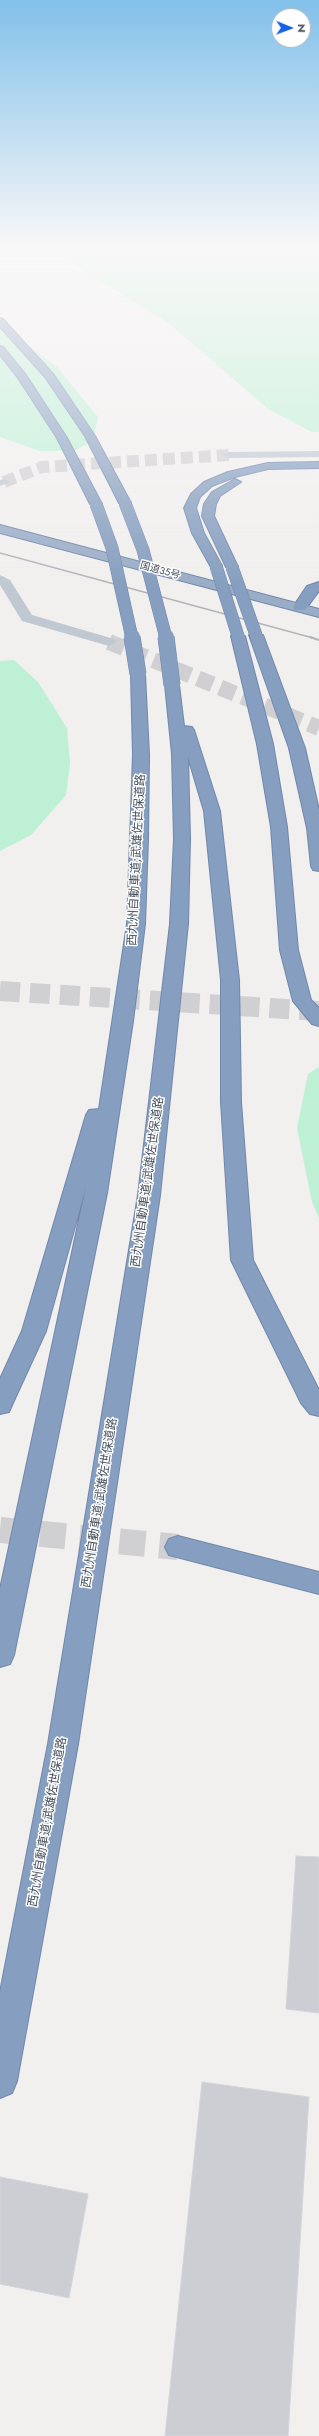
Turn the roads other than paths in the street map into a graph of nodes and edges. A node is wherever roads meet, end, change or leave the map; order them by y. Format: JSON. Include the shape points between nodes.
{"nodes":[{"id":1,"x":8,"y":360,"type":"edge"},
{"id":2,"x":35,"y":360,"type":"edge"},
{"id":3,"x":319,"y":454,"type":"edge"},
{"id":4,"x":229,"y":455,"type":"tunnel mouth"},
{"id":5,"x":319,"y":465,"type":"edge"},
{"id":6,"x":319,"y":471,"type":"edge"},
{"id":7,"x":0,"y":529,"type":"edge"},
{"id":8,"x":0,"y":579,"type":"edge"},
{"id":9,"x":319,"y":586,"type":"edge"},
{"id":10,"x":319,"y":601,"type":"edge"},
{"id":11,"x":300,"y":608,"type":"junction"},
{"id":12,"x":319,"y":613,"type":"edge"},
{"id":13,"x":109,"y":642,"type":"tunnel mouth"},
{"id":14,"x":172,"y":685,"type":"junction"},
{"id":15,"x":319,"y":866,"type":"edge"},
{"id":16,"x":319,"y":1020,"type":"edge"},
{"id":17,"x":123,"y":1021,"type":"junction"},
{"id":18,"x":0,"y":1405,"type":"edge"},
{"id":19,"x":319,"y":1407,"type":"edge"},
{"id":20,"x":178,"y":1548,"type":"tunnel mouth"},
{"id":21,"x":319,"y":1583,"type":"edge"},
{"id":22,"x":0,"y":1655,"type":"edge"},
{"id":23,"x":0,"y":2081,"type":"edge"}],
"edges":[{"from":1,"to":17,"type":"highway","name":"西九州自動車道;武雄佐世保道路","bridge":true,"via":[[62,438],[96,504],[112,548],[126,604],[138,674],[141,755],[136,924]]},
{"from":2,"to":14,"type":"highway","name":"西九州自動車道;武雄佐世保道路","bridge":true,"via":[[49,375],[90,436],[125,503],[143,550],[168,645]]},
{"from":3,"to":4,"type":"street"},
{"from":5,"to":16,"type":"highway","bridge":true,"via":[[268,466],[232,474],[208,484],[195,496],[190,508],[198,533],[216,566],[238,636],[265,744],[279,827],[289,950],[302,1001]]},
{"from":6,"to":15,"type":"highway","bridge":true,"via":[[268,473],[235,482],[216,494],[208,516],[232,566],[297,748],[314,828]]},
{"from":7,"to":11,"type":"highway","name":"国道35号"},
{"from":8,"to":13,"type":"street","via":[[26,618]]},
{"from":9,"to":11,"type":"highway","via":[[312,589]]},
{"from":10,"to":11,"type":"highway"},
{"from":11,"to":12,"type":"highway","name":"国道35号"},
{"from":14,"to":19,"type":"highway","via":[[212,811],[230,980],[231,1102],[242,1260],[310,1397]]},
{"from":14,"to":23,"type":"highway","name":"西九州自動車道;武雄佐世保道路","via":[[180,754],[182,839],[179,924],[149,1195],[62,1744]]},
{"from":17,"to":18,"type":"highway","via":[[34,1332]]},
{"from":17,"to":22,"type":"highway","name":"西九州自動車道;武雄佐世保道路","via":[[96,1193]]},
{"from":20,"to":21,"type":"highway"}]}
